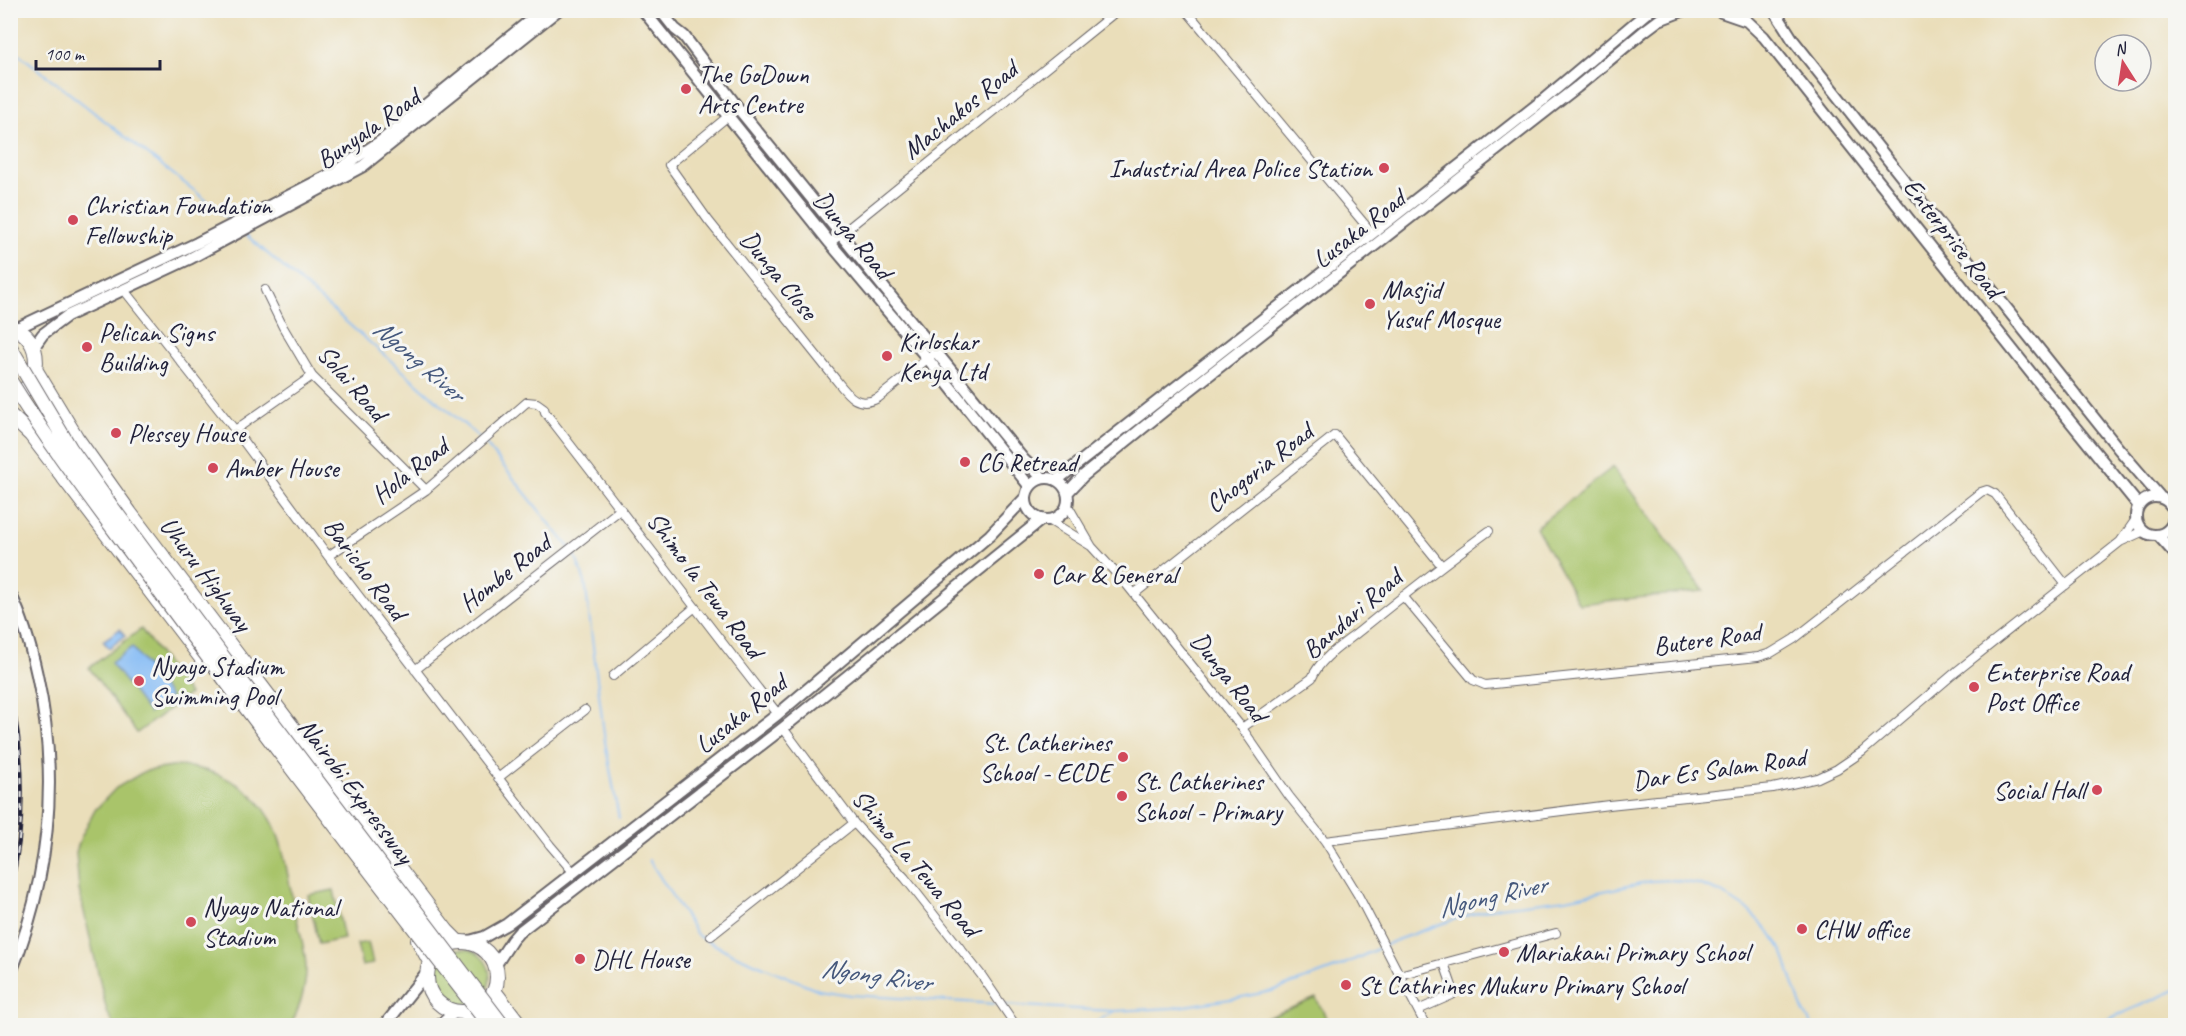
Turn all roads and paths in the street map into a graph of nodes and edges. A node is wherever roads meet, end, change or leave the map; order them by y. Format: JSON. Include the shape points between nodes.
{"nodes":[{"id":1,"x":543,"y":10,"type":"edge"},
{"id":2,"x":558,"y":10,"type":"edge"},
{"id":3,"x":643,"y":10,"type":"edge"},
{"id":4,"x":660,"y":10,"type":"edge"},
{"id":5,"x":1118,"y":10,"type":"edge"},
{"id":6,"x":1186,"y":10,"type":"edge"},
{"id":7,"x":1650,"y":10,"type":"edge"},
{"id":8,"x":1685,"y":10,"type":"edge"},
{"id":9,"x":1774,"y":10,"type":"edge"},
{"id":10,"x":1722,"y":11,"type":"edge"},
{"id":11,"x":738,"y":108,"type":"junction"},
{"id":12,"x":728,"y":116,"type":"junction"},
{"id":13,"x":1372,"y":233,"type":"junction"},
{"id":14,"x":840,"y":235,"type":"junction"},
{"id":15,"x":830,"y":243,"type":"junction"},
{"id":16,"x":124,"y":290,"type":"junction"},
{"id":17,"x":265,"y":290,"type":"dead end"},
{"id":18,"x":13,"y":328,"type":"edge"},
{"id":19,"x":10,"y":347,"type":"edge"},
{"id":20,"x":33,"y":348,"type":"junction"},
{"id":21,"x":932,"y":356,"type":"junction"},
{"id":22,"x":36,"y":371,"type":"junction"},
{"id":23,"x":312,"y":376,"type":"junction"},
{"id":24,"x":10,"y":381,"type":"edge"},
{"id":25,"x":10,"y":399,"type":"edge"},
{"id":26,"x":544,"y":408,"type":"joint"},
{"id":27,"x":10,"y":415,"type":"edge"},
{"id":28,"x":235,"y":430,"type":"junction"},
{"id":29,"x":1043,"y":478,"type":"junction"},
{"id":30,"x":1057,"y":480,"type":"junction"},
{"id":31,"x":426,"y":490,"type":"junction"},
{"id":32,"x":1028,"y":492,"type":"junction"},
{"id":33,"x":2161,"y":498,"type":"junction"},
{"id":34,"x":1067,"y":499,"type":"junction"},
{"id":35,"x":2139,"y":506,"type":"junction"},
{"id":36,"x":621,"y":509,"type":"junction"},
{"id":37,"x":1045,"y":519,"type":"junction"},
{"id":38,"x":2136,"y":519,"type":"junction"},
{"id":39,"x":2175,"y":521,"type":"edge"},
{"id":40,"x":1489,"y":531,"type":"dead end"},
{"id":41,"x":2144,"y":531,"type":"junction"},
{"id":42,"x":2158,"y":535,"type":"junction"},
{"id":43,"x":2120,"y":542,"type":"junction"},
{"id":44,"x":1092,"y":547,"type":"junction"},
{"id":45,"x":2175,"y":555,"type":"edge"},
{"id":46,"x":328,"y":556,"type":"junction"},
{"id":47,"x":1442,"y":566,"type":"junction"},
{"id":48,"x":2066,"y":585,"type":"junction"},
{"id":49,"x":10,"y":593,"type":"edge"},
{"id":50,"x":1134,"y":594,"type":"junction"},
{"id":51,"x":1403,"y":596,"type":"junction"},
{"id":52,"x":694,"y":608,"type":"junction"},
{"id":53,"x":415,"y":670,"type":"junction"},
{"id":54,"x":613,"y":676,"type":"dead end"},
{"id":55,"x":585,"y":710,"type":"dead end"},
{"id":56,"x":778,"y":714,"type":"junction"},
{"id":57,"x":783,"y":728,"type":"junction"},
{"id":58,"x":1242,"y":728,"type":"junction"},
{"id":59,"x":498,"y":778,"type":"junction"},
{"id":60,"x":854,"y":823,"type":"junction"},
{"id":61,"x":1324,"y":841,"type":"junction"},
{"id":62,"x":574,"y":873,"type":"junction"},
{"id":63,"x":1556,"y":933,"type":"dead end"},
{"id":64,"x":711,"y":936,"type":"dead end"},
{"id":65,"x":462,"y":942,"type":"junction"},
{"id":66,"x":1444,"y":963,"type":"junction"},
{"id":67,"x":495,"y":966,"type":"junction"},
{"id":68,"x":429,"y":967,"type":"junction"},
{"id":69,"x":10,"y":975,"type":"edge"},
{"id":70,"x":1399,"y":975,"type":"junction"},
{"id":71,"x":494,"y":991,"type":"junction"},
{"id":72,"x":1418,"y":1010,"type":"junction"},
{"id":73,"x":460,"y":1011,"type":"junction"},
{"id":74,"x":384,"y":1026,"type":"edge"},
{"id":75,"x":439,"y":1026,"type":"edge"},
{"id":76,"x":478,"y":1026,"type":"edge"},
{"id":77,"x":490,"y":1026,"type":"edge"},
{"id":78,"x":503,"y":1026,"type":"edge"},
{"id":79,"x":521,"y":1026,"type":"edge"},
{"id":80,"x":1016,"y":1026,"type":"edge"},
{"id":81,"x":1426,"y":1026,"type":"edge"}],
"edges":[{"from":1,"to":18,"type":"main road","name":"Bunyala Road","via":[[357,159],[197,243]]},
{"from":2,"to":16,"type":"main road","name":"Bunyala Road","via":[[363,166]]},
{"from":3,"to":12,"type":"main road","name":"Dunga Road"},
{"from":4,"to":11,"type":"main road","name":"Dunga Road"},
{"from":5,"to":14,"type":"street","name":"Machakos Road"},
{"from":6,"to":13,"type":"street"},
{"from":7,"to":13,"type":"main road","name":"Lusaka Road","via":[[1569,80]]},
{"from":8,"to":34,"type":"main road","name":"Lusaka Road","via":[[1643,32],[1169,407],[1083,476]]},
{"from":9,"to":33,"type":"main road","name":"Enterprise Road","via":[[1803,52]]},
{"from":10,"to":35,"type":"main road","name":"Enterprise Road","via":[[1747,21],[1764,37]]},
{"from":11,"to":12,"type":"street","name":"Dunga Close"},
{"from":11,"to":14,"type":"main road","name":"Dunga Road"},
{"from":12,"to":15,"type":"main road","name":"Dunga Road"},
{"from":12,"to":21,"type":"street","name":"Dunga Close","via":[[669,165],[833,376],[856,400],[870,402]]},
{"from":13,"to":30,"type":"main road","name":"Lusaka Road"},
{"from":14,"to":15,"type":"street","name":"Machakos Road"},
{"from":14,"to":21,"type":"main road","name":"Dunga Road"},
{"from":15,"to":21,"type":"main road","name":"Dunga Road"},
{"from":16,"to":20,"type":"main road","name":"Bunyala Road","via":[[67,316],[43,334]]},
{"from":16,"to":28,"type":"street","name":"Baricho Road"},
{"from":17,"to":23,"type":"street","name":"Solai Road"},
{"from":18,"to":20,"type":"highway"},
{"from":19,"to":78,"type":"highway","name":"Nairobi Expressway","bridge":true,"via":[[70,448],[111,506]]},
{"from":20,"to":22,"type":"highway"},
{"from":21,"to":29,"type":"main road","name":"Dunga Road"},
{"from":21,"to":32,"type":"main road","name":"Dunga Road"},
{"from":22,"to":25,"type":"highway","via":[[25,391]]},
{"from":22,"to":65,"type":"highway","name":"Uhuru Highway","via":[[76,437],[130,513],[447,931]]},
{"from":23,"to":28,"type":"street"},
{"from":23,"to":31,"type":"street","name":"Solai Road"},
{"from":24,"to":77,"type":"highway","name":"Nairobi Expressway","bridge":true,"via":[[111,526]]},
{"from":26,"to":31,"type":"street","name":"Hola Road","via":[[527,402]]},
{"from":26,"to":36,"type":"street","name":"Shimo la Tewa Road"},
{"from":27,"to":68,"type":"highway","via":[[31,435],[420,942]]},
{"from":28,"to":46,"type":"street","name":"Baricho Road"},
{"from":29,"to":30,"type":"main road"},
{"from":29,"to":32,"type":"main road"},
{"from":30,"to":34,"type":"main road"},
{"from":31,"to":46,"type":"street","name":"Hola Road"},
{"from":32,"to":37,"type":"main road","via":[[1029,510]]},
{"from":32,"to":56,"type":"main road","name":"Lusaka Road","via":[[990,535]]},
{"from":33,"to":35,"type":"main road","via":[[2152,497]]},
{"from":33,"to":39,"type":"main road","via":[[2170,503]]},
{"from":34,"to":37,"type":"main road","via":[[1059,515]]},
{"from":34,"to":44,"type":"street","name":"Dunga Road"},
{"from":35,"to":38,"type":"main road"},
{"from":36,"to":52,"type":"street","name":"Shimo la Tewa Road"},
{"from":36,"to":53,"type":"street","name":"Hombe Road"},
{"from":37,"to":44,"type":"street","name":"Dunga Road"},
{"from":37,"to":57,"type":"main road","name":"Lusaka Road"},
{"from":38,"to":41,"type":"main road"},
{"from":38,"to":43,"type":"street","name":"Dar Es Salam Road"},
{"from":39,"to":42,"type":"main road"},
{"from":40,"to":47,"type":"street","name":"Bandari Road"},
{"from":41,"to":42,"type":"main road"},
{"from":41,"to":43,"type":"street"},
{"from":42,"to":45,"type":"main road"},
{"from":43,"to":48,"type":"street","name":"Dar Es Salam Road"},
{"from":44,"to":50,"type":"street","name":"Dunga Road"},
{"from":46,"to":53,"type":"street","name":"Baricho Road"},
{"from":47,"to":50,"type":"street","name":"Chogoria Road","via":[[1335,435]]},
{"from":47,"to":51,"type":"street","name":"Bandari Road"},
{"from":48,"to":51,"type":"street","name":"Butere Road","via":[[1995,494],[1986,490],[1794,639],[1758,657],[1485,685],[1473,680]]},
{"from":48,"to":61,"type":"street","name":"Dar Es Salam Road","via":[[1862,752],[1818,778],[1773,788]]},
{"from":49,"to":69,"type":"main road","via":[[33,656],[43,703],[50,802],[40,879]]},
{"from":50,"to":58,"type":"street","name":"Dunga Road"},
{"from":51,"to":58,"type":"street","name":"Bandari Road","via":[[1316,667],[1312,678]]},
{"from":52,"to":54,"type":"street"},
{"from":52,"to":56,"type":"street","name":"Shimo la Tewa Road"},
{"from":53,"to":59,"type":"street","name":"Baricho Road"},
{"from":55,"to":59,"type":"street"},
{"from":56,"to":62,"type":"main road","name":"Lusaka Road"},
{"from":57,"to":60,"type":"street","name":"Shimo La Tewa Road"},
{"from":57,"to":67,"type":"main road","name":"Lusaka Road","via":[[519,932]]},
{"from":58,"to":61,"type":"street","name":"Dunga Road"},
{"from":59,"to":62,"type":"street","name":"Baricho Road"},
{"from":60,"to":64,"type":"street"},
{"from":60,"to":80,"type":"street","name":"Shimo La Tewa Road","via":[[905,878]]},
{"from":61,"to":70,"type":"street","name":"Dunga Road","via":[[1358,895]]},
{"from":62,"to":65,"type":"main road","name":"Lusaka Road","via":[[507,924],[484,937]]},
{"from":63,"to":66,"type":"street"},
{"from":65,"to":67,"type":"highway","via":[[484,950]]},
{"from":65,"to":68,"type":"highway","via":[[443,947]]},
{"from":66,"to":70,"type":"street"},
{"from":66,"to":72,"type":"street","via":[[1452,995]]},
{"from":67,"to":71,"type":"highway"},
{"from":68,"to":73,"type":"highway","via":[[427,982],[437,1002]]},
{"from":68,"to":74,"type":"main road"},
{"from":70,"to":72,"type":"street","name":"Dunga Road"},
{"from":71,"to":73,"type":"highway","via":[[481,1006]]},
{"from":71,"to":79,"type":"highway"},
{"from":72,"to":81,"type":"street","name":"Dunga Road"},
{"from":73,"to":75,"type":"main road"},
{"from":73,"to":76,"type":"highway"}]}
